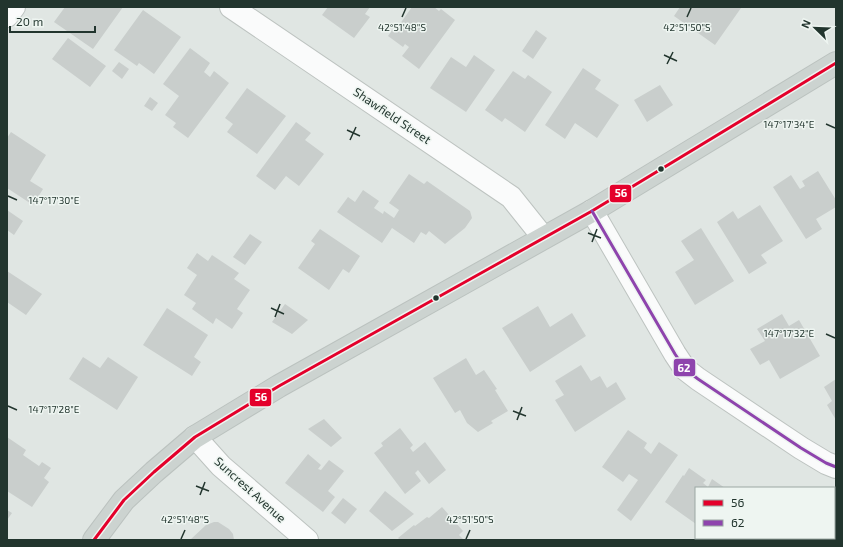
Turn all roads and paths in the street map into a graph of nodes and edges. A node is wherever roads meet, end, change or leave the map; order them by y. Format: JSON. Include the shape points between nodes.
{"nodes":[{"id":1,"x":14,"y":7,"type":"edge"},
{"id":2,"x":231,"y":7,"type":"edge"},
{"id":3,"x":7,"y":16,"type":"edge"},
{"id":4,"x":836,"y":64,"type":"edge"},
{"id":5,"x":592,"y":210,"type":"junction"},
{"id":6,"x":543,"y":237,"type":"junction"},
{"id":7,"x":195,"y":437,"type":"junction"},
{"id":8,"x":836,"y":466,"type":"edge"},
{"id":9,"x":94,"y":540,"type":"edge"},
{"id":10,"x":307,"y":540,"type":"edge"}],
"edges":[{"from":1,"to":3,"type":"street"},
{"from":2,"to":6,"type":"street","name":"Shawfield Street","via":[[511,197]]},
{"from":4,"to":5,"type":"main road"},
{"from":5,"to":6,"type":"main road"},
{"from":5,"to":8,"type":"street","via":[[685,369],[801,448]]},
{"from":6,"to":7,"type":"main road","via":[[279,386]]},
{"from":7,"to":9,"type":"main road","via":[[124,500]]},
{"from":7,"to":10,"type":"street","name":"Suncrest Avenue","via":[[221,466]]}]}
